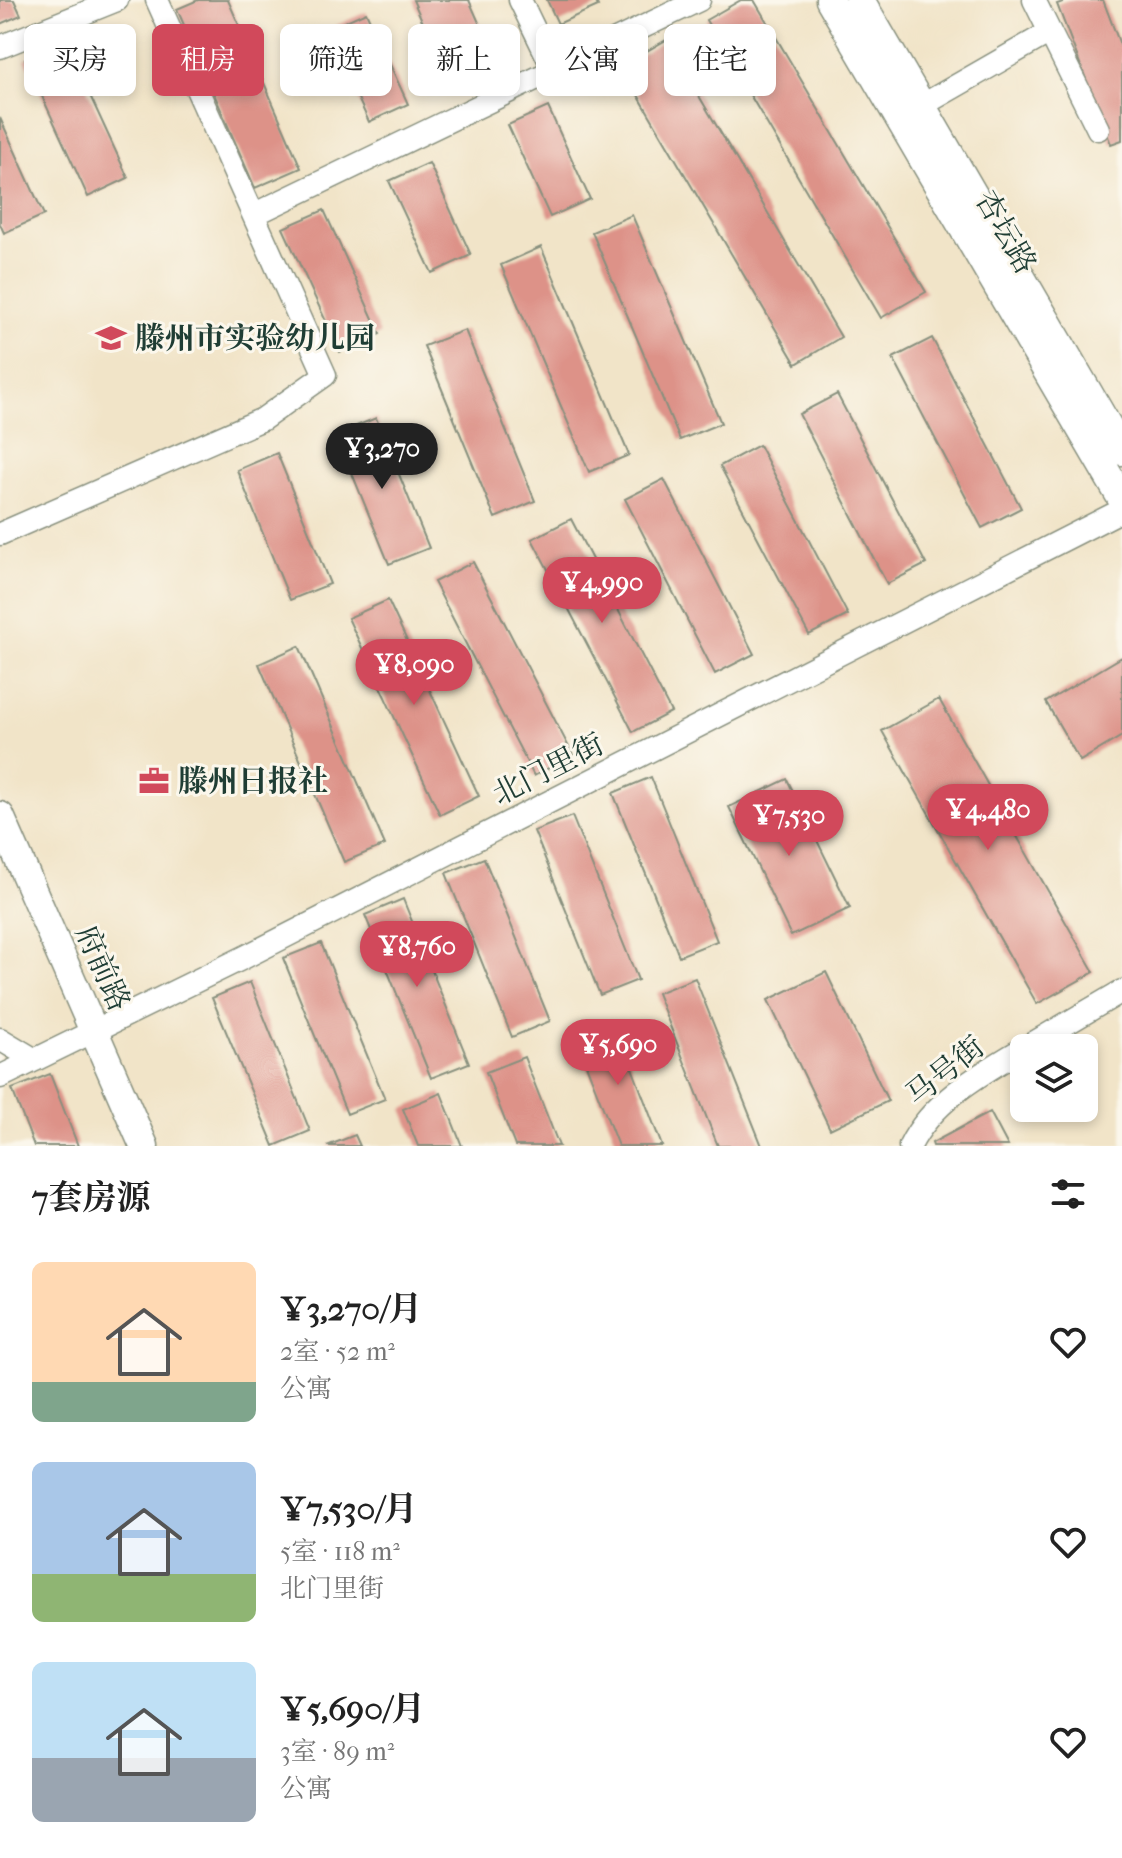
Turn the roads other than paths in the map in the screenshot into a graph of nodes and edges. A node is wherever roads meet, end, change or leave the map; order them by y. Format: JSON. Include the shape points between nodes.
{"nodes":[{"id":1,"x":117,"y":0,"type":"edge"},
{"id":2,"x":520,"y":0,"type":"edge"},
{"id":3,"x":699,"y":0,"type":"edge"},
{"id":4,"x":830,"y":0,"type":"edge"},
{"id":5,"x":860,"y":0,"type":"edge"},
{"id":6,"x":1034,"y":0,"type":"edge"},
{"id":7,"x":161,"y":1,"type":"edge"},
{"id":8,"x":648,"y":26,"type":"edge"},
{"id":9,"x":1050,"y":32,"type":"junction"},
{"id":10,"x":536,"y":33,"type":"edge"},
{"id":11,"x":0,"y":47,"type":"edge"},
{"id":12,"x":536,"y":81,"type":"edge"},
{"id":13,"x":921,"y":106,"type":"junction"},
{"id":14,"x":1098,"y":129,"type":"dead end"},
{"id":15,"x":255,"y":214,"type":"junction"},
{"id":16,"x":1122,"y":451,"type":"edge"},
{"id":17,"x":1122,"y":499,"type":"edge"},
{"id":18,"x":1122,"y":510,"type":"edge"},
{"id":19,"x":0,"y":534,"type":"edge"},
{"id":20,"x":0,"y":816,"type":"edge"},
{"id":21,"x":1122,"y":991,"type":"edge"},
{"id":22,"x":94,"y":1033,"type":"junction"},
{"id":23,"x":1048,"y":1034,"type":"edge"},
{"id":24,"x":0,"y":1039,"type":"edge"},
{"id":25,"x":1010,"y":1056,"type":"edge"},
{"id":26,"x":35,"y":1060,"type":"junction"},
{"id":27,"x":0,"y":1077,"type":"edge"},
{"id":28,"x":144,"y":1146,"type":"edge"},
{"id":29,"x":910,"y":1146,"type":"edge"}],
"edges":[{"from":1,"to":11,"type":"street"},
{"from":2,"to":10,"type":"street"},
{"from":3,"to":8,"type":"street"},
{"from":4,"to":17,"type":"main road","name":"杏坛路"},
{"from":5,"to":13,"type":"main road","name":"杏坛路"},
{"from":6,"to":9,"type":"street"},
{"from":7,"to":15,"type":"street"},
{"from":9,"to":13,"type":"street"},
{"from":9,"to":14,"type":"street"},
{"from":12,"to":15,"type":"street"},
{"from":13,"to":16,"type":"main road","name":"杏坛路"},
{"from":15,"to":19,"type":"street","via":[[325,375],[263,419]]},
{"from":18,"to":22,"type":"street","name":"北门里街"},
{"from":20,"to":22,"type":"main road","name":"府前路"},
{"from":21,"to":23,"type":"street","name":"马号街"},
{"from":22,"to":26,"type":"street","name":"北门里街"},
{"from":22,"to":28,"type":"main road","name":"府前路"},
{"from":24,"to":26,"type":"street"},
{"from":25,"to":29,"type":"street","name":"马号街","via":[[971,1080],[918,1129]]},
{"from":26,"to":27,"type":"street","name":"北门里街"}]}
